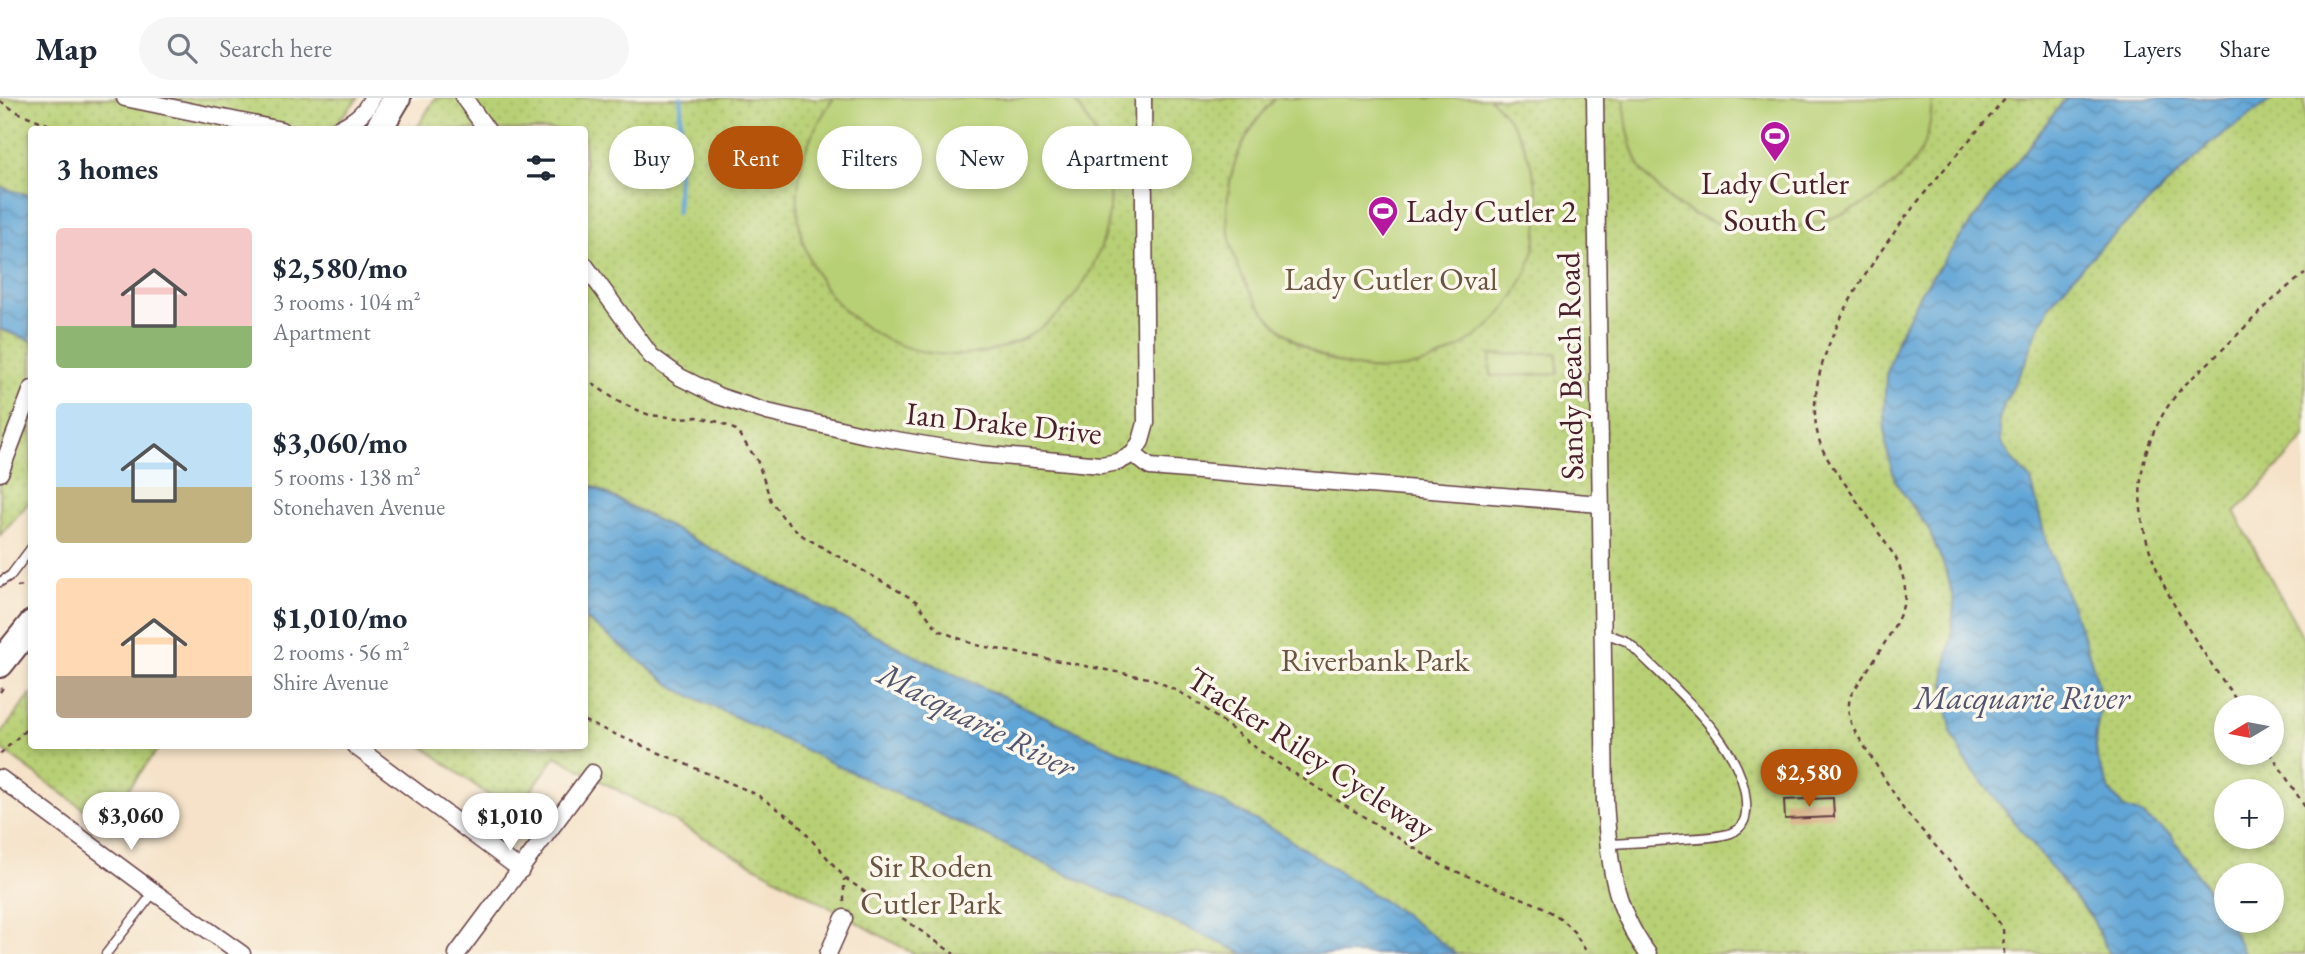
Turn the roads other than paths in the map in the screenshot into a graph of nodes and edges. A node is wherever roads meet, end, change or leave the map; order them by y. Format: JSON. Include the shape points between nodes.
{"nodes":[{"id":1,"x":125,"y":98,"type":"edge"},
{"id":2,"x":372,"y":98,"type":"edge"},
{"id":3,"x":397,"y":98,"type":"edge"},
{"id":4,"x":464,"y":98,"type":"edge"},
{"id":5,"x":1143,"y":98,"type":"edge"},
{"id":6,"x":1595,"y":98,"type":"edge"},
{"id":7,"x":262,"y":126,"type":"edge"},
{"id":8,"x":344,"y":126,"type":"edge"},
{"id":9,"x":380,"y":126,"type":"edge"},
{"id":10,"x":484,"y":126,"type":"edge"},
{"id":11,"x":588,"y":269,"type":"edge"},
{"id":12,"x":28,"y":400,"type":"edge"},
{"id":13,"x":1133,"y":454,"type":"junction"},
{"id":14,"x":0,"y":473,"type":"edge"},
{"id":15,"x":1600,"y":503,"type":"junction"},
{"id":16,"x":28,"y":552,"type":"edge"},
{"id":17,"x":0,"y":582,"type":"edge"},
{"id":18,"x":26,"y":631,"type":"edge"},
{"id":19,"x":1601,"y":632,"type":"junction"},
{"id":20,"x":0,"y":664,"type":"edge"},
{"id":21,"x":359,"y":749,"type":"edge"},
{"id":22,"x":592,"y":773,"type":"dead end"},
{"id":23,"x":0,"y":778,"type":"edge"},
{"id":24,"x":1608,"y":845,"type":"junction"},
{"id":25,"x":521,"y":870,"type":"junction"},
{"id":26,"x":154,"y":892,"type":"junction"},
{"id":27,"x":844,"y":918,"type":"road end"},
{"id":28,"x":106,"y":954,"type":"edge"},
{"id":29,"x":242,"y":954,"type":"edge"},
{"id":30,"x":457,"y":954,"type":"edge"},
{"id":31,"x":828,"y":954,"type":"edge"},
{"id":32,"x":1648,"y":954,"type":"edge"}],
"edges":[{"from":1,"to":7,"type":"street"},
{"from":2,"to":8,"type":"street","via":[[355,120]]},
{"from":3,"to":9,"type":"highway"},
{"from":4,"to":10,"type":"street"},
{"from":5,"to":13,"type":"street","via":[[1146,424]]},
{"from":6,"to":15,"type":"street","name":"Sandy Beach Road"},
{"from":11,"to":13,"type":"street","name":"Ian Drake Drive","via":[[651,356],[718,396],[866,435],[980,453],[1101,465]]},
{"from":12,"to":14,"type":"street"},
{"from":13,"to":15,"type":"street","name":"Ian Drake Drive","via":[[1150,467]]},
{"from":15,"to":19,"type":"street","name":"Sandy Beach Road"},
{"from":16,"to":17,"type":"lane"},
{"from":18,"to":20,"type":"highway"},
{"from":19,"to":24,"type":"street","name":"Sandy Beach Road"},
{"from":19,"to":24,"type":"lane","via":[[1632,646],[1716,732],[1738,767],[1747,812],[1741,827],[1731,833]]},
{"from":21,"to":25,"type":"street"},
{"from":22,"to":25,"type":"street"},
{"from":23,"to":26,"type":"street"},
{"from":24,"to":32,"type":"street","name":"Sandy Beach Road","via":[[1621,907]]},
{"from":25,"to":30,"type":"street"},
{"from":26,"to":28,"type":"lane"},
{"from":26,"to":29,"type":"street"},
{"from":27,"to":31,"type":"street"}]}
